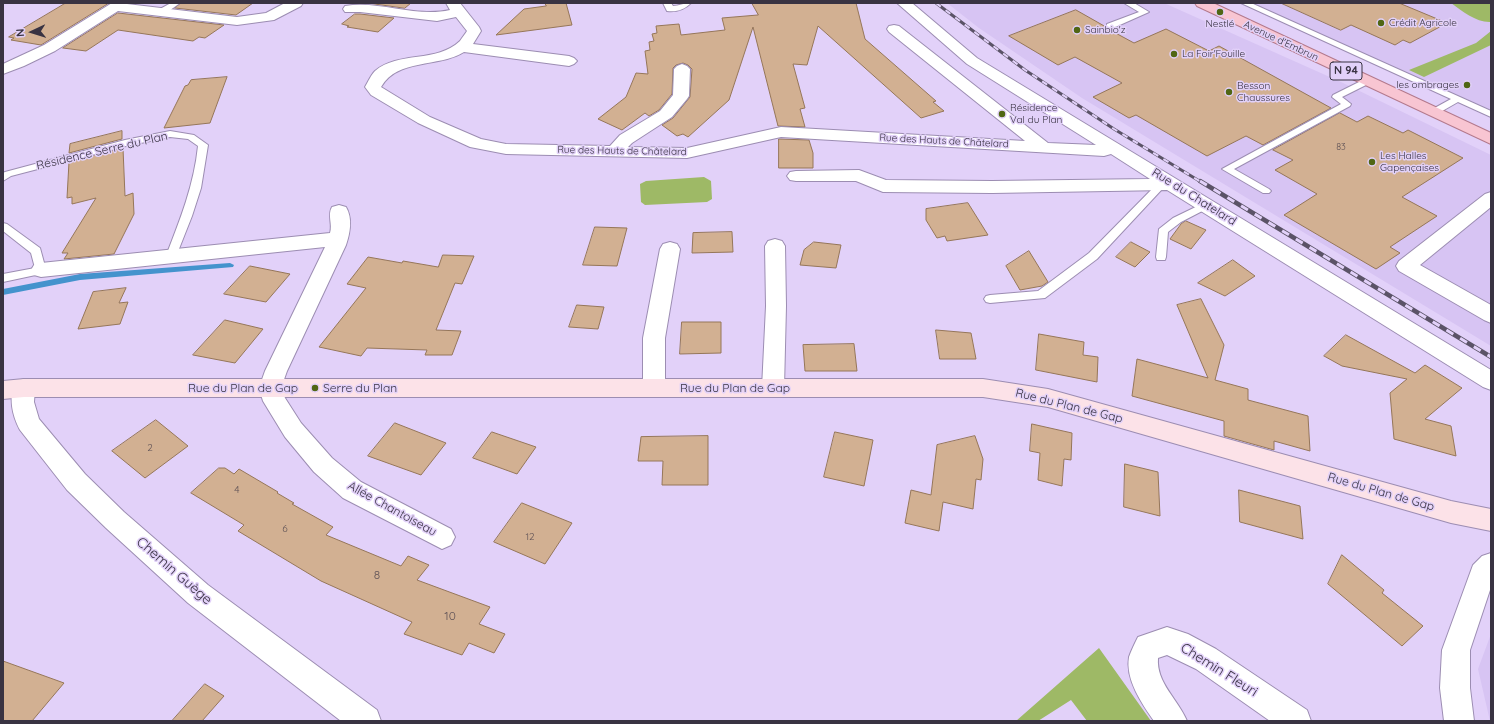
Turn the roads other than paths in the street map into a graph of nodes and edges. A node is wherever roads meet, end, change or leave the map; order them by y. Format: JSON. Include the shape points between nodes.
{"nodes":[{"id":1,"x":176,"y":3,"type":"edge"},
{"id":2,"x":296,"y":3,"type":"edge"},
{"id":3,"x":667,"y":3,"type":"edge"},
{"id":4,"x":687,"y":3,"type":"edge"},
{"id":5,"x":904,"y":3,"type":"edge"},
{"id":6,"x":1128,"y":3,"type":"edge"},
{"id":7,"x":1202,"y":3,"type":"edge"},
{"id":8,"x":1245,"y":3,"type":"edge"},
{"id":9,"x":118,"y":5,"type":"edge"},
{"id":10,"x":456,"y":8,"type":"edge"},
{"id":11,"x":350,"y":9,"type":"dead end"},
{"id":12,"x":163,"y":12,"type":"junction"},
{"id":13,"x":1110,"y":26,"type":"dead end"},
{"id":14,"x":894,"y":29,"type":"dead end"},
{"id":15,"x":463,"y":48,"type":"junction"},
{"id":16,"x":568,"y":61,"type":"dead end"},
{"id":17,"x":3,"y":68,"type":"edge"},
{"id":18,"x":682,"y":69,"type":"dead end"},
{"id":19,"x":1367,"y":81,"type":"junction"},
{"id":20,"x":1457,"y":99,"type":"junction"},
{"id":21,"x":1434,"y":112,"type":"junction"},
{"id":22,"x":1491,"y":114,"type":"edge"},
{"id":23,"x":1491,"y":139,"type":"edge"},
{"id":24,"x":1043,"y":147,"type":"junction"},
{"id":25,"x":1114,"y":148,"type":"junction"},
{"id":26,"x":614,"y":152,"type":"junction"},
{"id":27,"x":796,"y":176,"type":"dead end"},
{"id":28,"x":3,"y":178,"type":"edge"},
{"id":29,"x":1167,"y":184,"type":"junction"},
{"id":30,"x":1266,"y":191,"type":"dead end"},
{"id":31,"x":1491,"y":198,"type":"edge"},
{"id":32,"x":1206,"y":205,"type":"junction"},
{"id":33,"x":339,"y":211,"type":"dead end"},
{"id":34,"x":3,"y":226,"type":"edge"},
{"id":35,"x":338,"y":239,"type":"junction"},
{"id":36,"x":775,"y":246,"type":"dead end"},
{"id":37,"x":670,"y":249,"type":"dead end"},
{"id":38,"x":171,"y":256,"type":"junction"},
{"id":39,"x":1161,"y":257,"type":"dead end"},
{"id":40,"x":41,"y":270,"type":"junction"},
{"id":41,"x":3,"y":278,"type":"edge"},
{"id":42,"x":990,"y":299,"type":"dead end"},
{"id":43,"x":1491,"y":315,"type":"edge"},
{"id":44,"x":1491,"y":381,"type":"edge"},
{"id":45,"x":270,"y":388,"type":"junction"},
{"id":46,"x":654,"y":388,"type":"junction"},
{"id":47,"x":773,"y":388,"type":"junction"},
{"id":48,"x":14,"y":389,"type":"edge"},
{"id":49,"x":1451,"y":512,"type":"junction"},
{"id":50,"x":1491,"y":520,"type":"edge"},
{"id":51,"x":1491,"y":528,"type":"edge"},
{"id":52,"x":442,"y":537,"type":"dead end"},
{"id":53,"x":1491,"y":564,"type":"edge"},
{"id":54,"x":366,"y":721,"type":"edge"},
{"id":55,"x":1172,"y":721,"type":"edge"},
{"id":56,"x":1296,"y":721,"type":"edge"},
{"id":57,"x":1459,"y":721,"type":"edge"}],
"edges":[{"from":1,"to":12,"type":"lane"},
{"from":2,"to":12,"type":"street","via":[[269,17],[237,21]]},
{"from":3,"to":4,"type":"lane","via":[[670,9],[681,8]]},
{"from":5,"to":25,"type":"street","name":"Rue du Chatelard","via":[[972,61]]},
{"from":6,"to":13,"type":"lane","via":[[1145,12]]},
{"from":7,"to":19,"type":"main road","name":"Avenue d'Embrun","number":"N 94"},
{"from":8,"to":20,"type":"lane"},
{"from":9,"to":12,"type":"street"},
{"from":9,"to":17,"type":"street","via":[[32,58]]},
{"from":10,"to":11,"type":"street","via":[[437,17]]},
{"from":10,"to":15,"type":"street","via":[[474,31]]},
{"from":14,"to":24,"type":"street"},
{"from":15,"to":16,"type":"street"},
{"from":15,"to":26,"type":"street","name":"Rue des Hauts de Châtelard","via":[[441,57],[396,66],[381,74],[373,87],[377,92],[424,120],[476,143],[506,149]]},
{"from":18,"to":26,"type":"street","via":[[681,96],[666,114],[626,139]]},
{"from":19,"to":21,"type":"main road","name":"Avenue d'Embrun","number":"N 94"},
{"from":19,"to":30,"type":"lane","via":[[1336,96],[1347,104],[1227,169]]},
{"from":20,"to":21,"type":"lane"},
{"from":20,"to":22,"type":"lane"},
{"from":21,"to":23,"type":"main road","name":"Avenue d'Embrun","number":"N 94"},
{"from":24,"to":25,"type":"street","name":"Rue des Hauts de Châtelard","via":[[1104,151]]},
{"from":24,"to":26,"type":"street","name":"Rue des Hauts de Châtelard","via":[[781,132],[687,153]]},
{"from":25,"to":29,"type":"street","name":"Rue du Chatelard"},
{"from":27,"to":29,"type":"street","via":[[859,175],[883,186]]},
{"from":28,"to":38,"type":"lane","name":"Résidence Serre du Plan","via":[[8,174],[125,143],[170,134],[191,137],[203,144],[202,161],[187,215]]},
{"from":29,"to":32,"type":"street","name":"Rue du Chatelard"},
{"from":29,"to":42,"type":"lane","via":[[1093,256],[1041,295]]},
{"from":31,"to":43,"type":"street","via":[[1406,266]]},
{"from":32,"to":39,"type":"lane","via":[[1176,220],[1164,231]]},
{"from":32,"to":44,"type":"street","name":"Rue du Chatelard"},
{"from":33,"to":35,"type":"street","via":[[341,230]]},
{"from":34,"to":40,"type":"lane","via":[[36,251]]},
{"from":35,"to":38,"type":"street"},
{"from":35,"to":45,"type":"street"},
{"from":36,"to":47,"type":"street"},
{"from":37,"to":46,"type":"street","via":[[654,338]]},
{"from":38,"to":40,"type":"street"},
{"from":40,"to":41,"type":"lane"},
{"from":45,"to":46,"type":"main road","name":"Rue du Plan de Gap"},
{"from":45,"to":48,"type":"main road","name":"Rue du Plan de Gap"},
{"from":45,"to":52,"type":"street","name":"Allée Chantoiseau","via":[[274,401],[293,430],[323,465],[352,490]]},
{"from":46,"to":47,"type":"main road","name":"Rue du Plan de Gap"},
{"from":47,"to":49,"type":"main road","name":"Rue du Plan de Gap","via":[[983,388],[1016,392],[1048,398]]},
{"from":48,"to":54,"type":"street","name":"Chemin Guège","via":[[23,402],[28,423],[76,482],[115,520],[198,594]]},
{"from":49,"to":50,"type":"main road"},
{"from":49,"to":51,"type":"main road"},
{"from":53,"to":57,"type":"street","via":[[1482,574],[1456,650],[1455,688]]},
{"from":55,"to":56,"type":"street","name":"Chemin Fleuri","via":[[1145,679],[1142,666],[1143,655],[1148,647],[1167,641],[1206,659]]}]}
